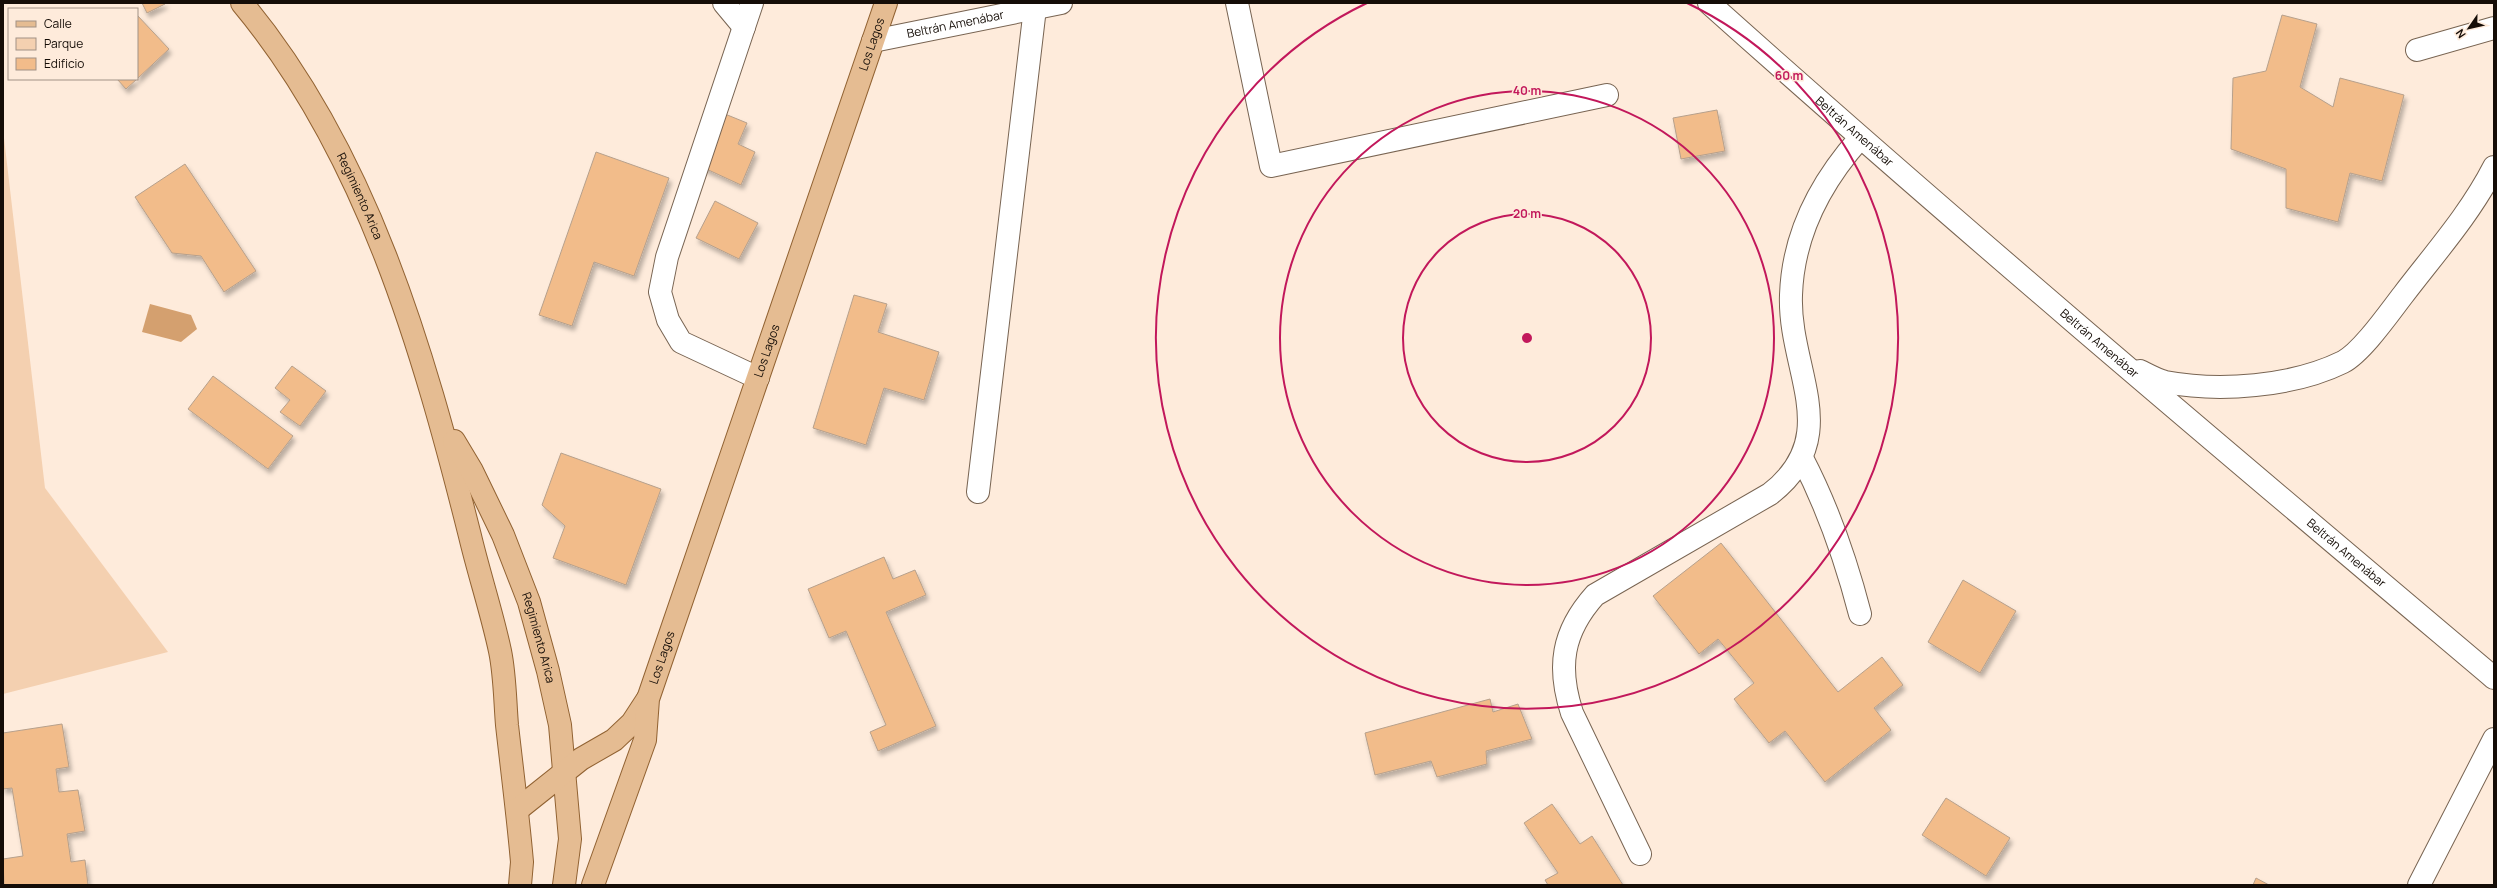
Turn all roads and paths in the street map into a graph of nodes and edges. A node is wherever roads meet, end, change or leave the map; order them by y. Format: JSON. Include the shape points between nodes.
{"nodes":[{"id":1,"x":242,"y":3,"type":"edge"},
{"id":2,"x":724,"y":3,"type":"edge"},
{"id":3,"x":752,"y":3,"type":"edge"},
{"id":4,"x":886,"y":3,"type":"edge"},
{"id":5,"x":1061,"y":3,"type":"edge"},
{"id":6,"x":1237,"y":3,"type":"edge"},
{"id":7,"x":1709,"y":3,"type":"edge"},
{"id":8,"x":1036,"y":8,"type":"junction"},
{"id":9,"x":744,"y":27,"type":"junction"},
{"id":10,"x":2494,"y":28,"type":"edge"},
{"id":11,"x":874,"y":41,"type":"junction"},
{"id":12,"x":2417,"y":50,"type":"dead end"},
{"id":13,"x":1607,"y":95,"type":"dead end"},
{"id":14,"x":1860,"y":138,"type":"junction"},
{"id":15,"x":2494,"y":167,"type":"edge"},
{"id":16,"x":2119,"y":361,"type":"junction"},
{"id":17,"x":758,"y":378,"type":"junction"},
{"id":18,"x":436,"y":409,"type":"junction"},
{"id":19,"x":1802,"y":458,"type":"junction"},
{"id":20,"x":978,"y":492,"type":"dead end"},
{"id":21,"x":1860,"y":614,"type":"dead end"},
{"id":22,"x":2494,"y":678,"type":"edge"},
{"id":23,"x":648,"y":699,"type":"junction"},
{"id":24,"x":2494,"y":739,"type":"edge"},
{"id":25,"x":563,"y":772,"type":"junction"},
{"id":26,"x":517,"y":810,"type":"junction"},
{"id":27,"x":1640,"y":854,"type":"dead end"},
{"id":28,"x":520,"y":885,"type":"edge"},
{"id":29,"x":564,"y":885,"type":"edge"},
{"id":30,"x":593,"y":885,"type":"edge"},
{"id":31,"x":2419,"y":885,"type":"edge"}],
"edges":[{"from":1,"to":18,"type":"main road","name":"Regimiento Arica","via":[[285,61],[348,166],[396,286]]},
{"from":2,"to":9,"type":"street"},
{"from":3,"to":9,"type":"street"},
{"from":4,"to":11,"type":"main road","name":"Los Lagos"},
{"from":5,"to":8,"type":"street","name":"Beltrán Amenábar"},
{"from":6,"to":13,"type":"street","via":[[1272,166]]},
{"from":7,"to":14,"type":"street","name":"Beltrán Amenábar"},
{"from":8,"to":11,"type":"street","name":"Beltrán Amenábar"},
{"from":8,"to":20,"type":"street"},
{"from":9,"to":17,"type":"street","via":[[667,256],[660,292],[668,320],[681,342]]},
{"from":10,"to":12,"type":"street"},
{"from":11,"to":17,"type":"main road","name":"Los Lagos"},
{"from":14,"to":16,"type":"street","name":"Beltrán Amenábar"},
{"from":14,"to":19,"type":"street","via":[[1823,185],[1800,240],[1794,268],[1791,295],[1792,324],[1811,419]]},
{"from":15,"to":16,"type":"street","via":[[2477,198],[2396,304],[2356,352],[2343,362],[2284,380],[2243,388],[2163,382]]},
{"from":16,"to":22,"type":"street","name":"Beltrán Amenábar"},
{"from":17,"to":23,"type":"main road","name":"Los Lagos"},
{"from":18,"to":25,"type":"main road","name":"Regimiento Arica","via":[[503,535],[529,602],[560,725]]},
{"from":18,"to":26,"type":"main road","name":"Regimiento Arica","via":[[500,653]]},
{"from":19,"to":21,"type":"street","via":[[1828,513],[1847,563]]},
{"from":19,"to":27,"type":"street","via":[[1783,484],[1770,494],[1595,595],[1572,627],[1563,669],[1565,691],[1572,713]]},
{"from":23,"to":25,"type":"main road","name":"Los Lagos","via":[[632,723],[614,740]]},
{"from":23,"to":30,"type":"main road","name":"Los Lagos","via":[[645,740]]},
{"from":24,"to":31,"type":"street"},
{"from":25,"to":26,"type":"main road","name":"Los Lagos"},
{"from":25,"to":29,"type":"main road","name":"Regimiento Arica","via":[[570,839]]},
{"from":26,"to":28,"type":"main road","name":"Regimiento Arica","via":[[522,862]]}]}
